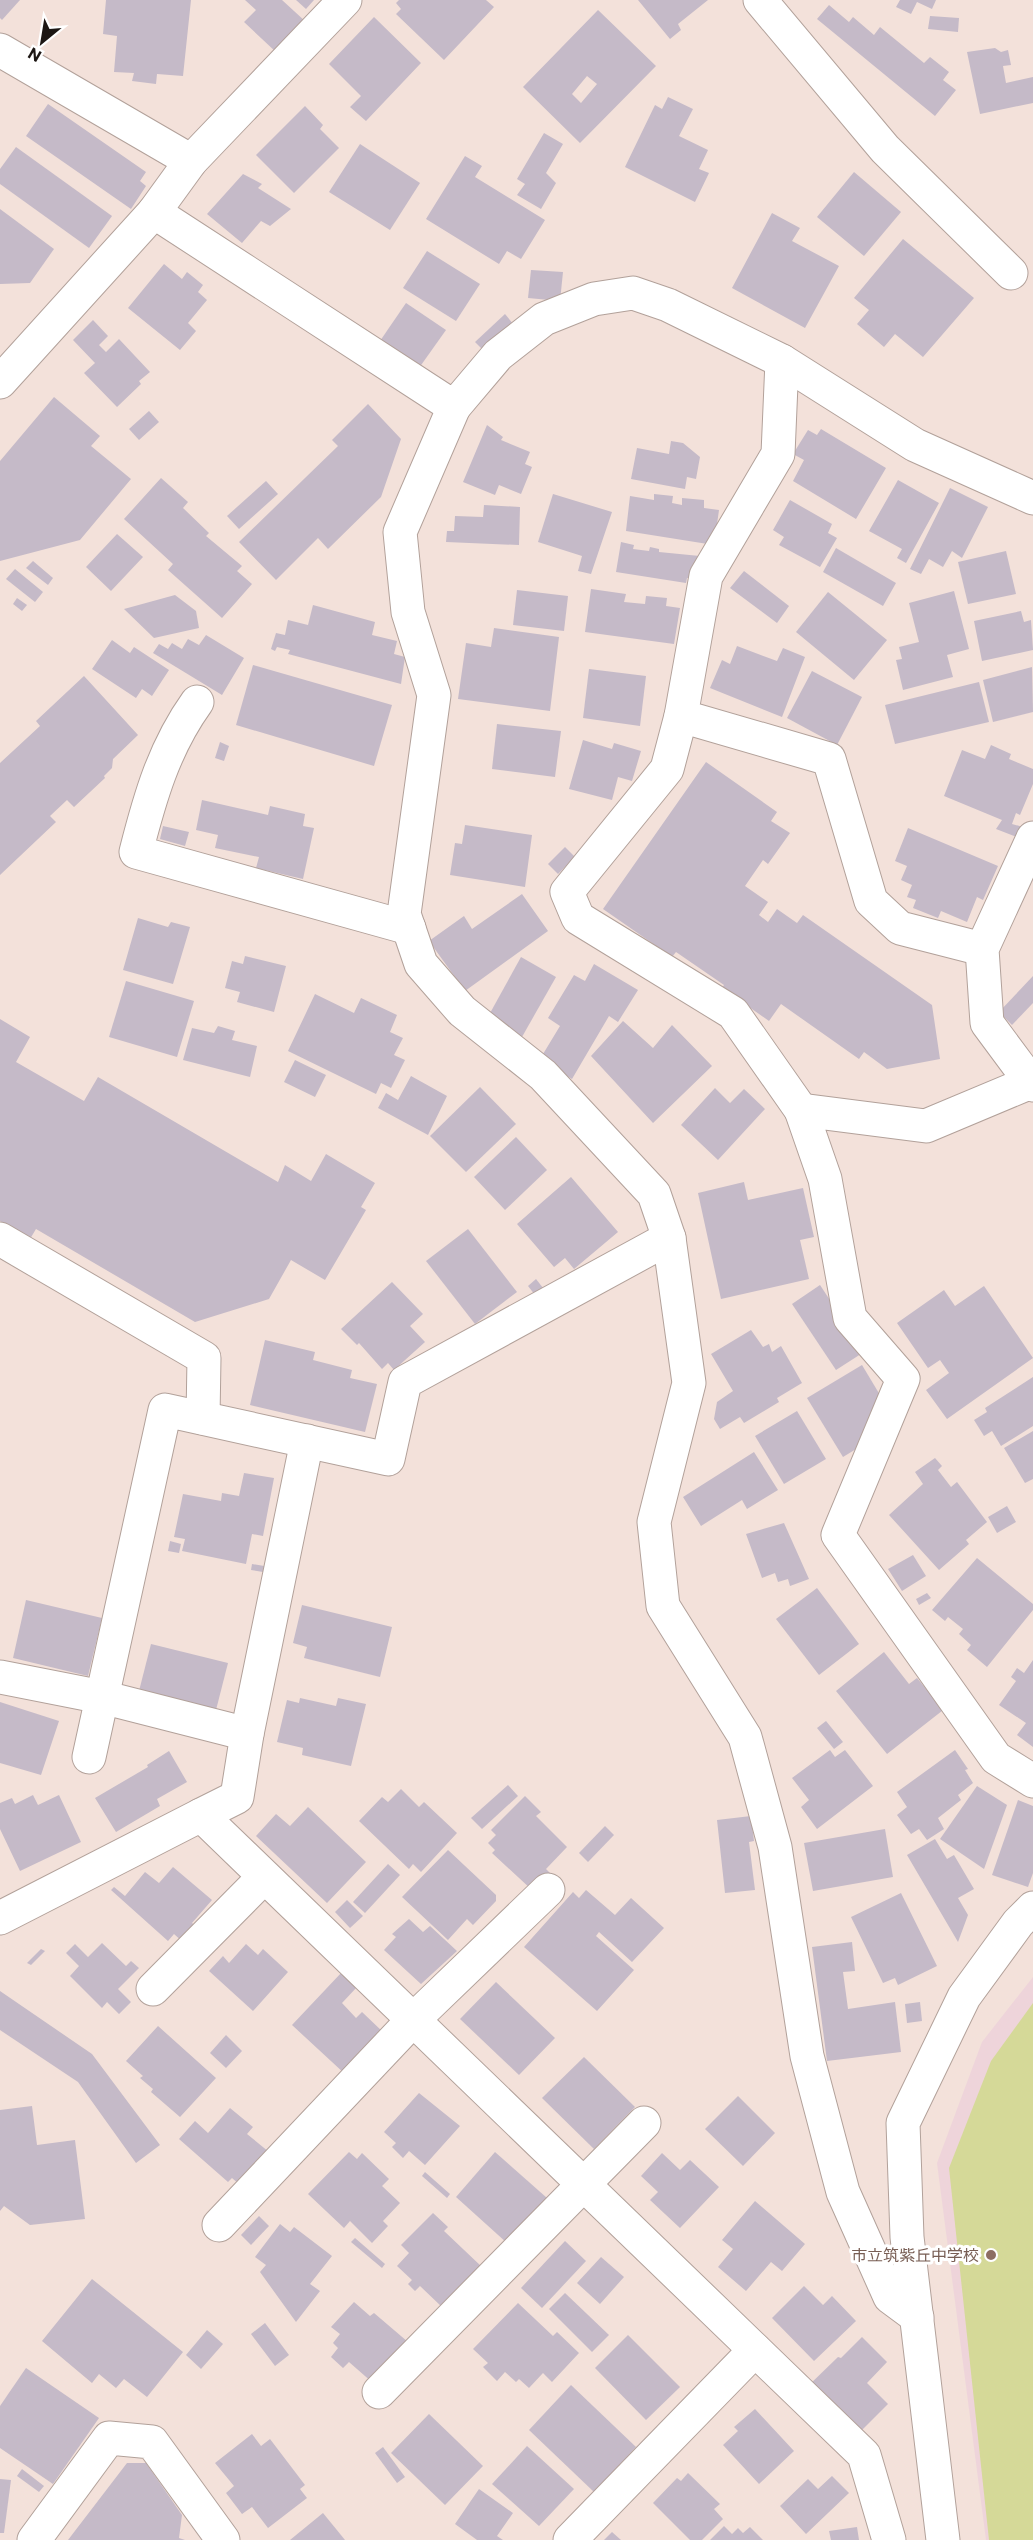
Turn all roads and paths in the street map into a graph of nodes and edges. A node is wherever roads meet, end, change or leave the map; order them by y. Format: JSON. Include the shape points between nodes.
{"nodes":[{"id":1,"x":345,"y":0,"type":"edge"},
{"id":2,"x":760,"y":0,"type":"edge"},
{"id":3,"x":0,"y":50,"type":"edge"},
{"id":4,"x":191,"y":161,"type":"junction"},
{"id":5,"x":154,"y":212,"type":"junction"},
{"id":6,"x":1011,"y":273,"type":"dead end"},
{"id":7,"x":782,"y":361,"type":"junction"},
{"id":8,"x":0,"y":382,"type":"edge"},
{"id":9,"x":454,"y":407,"type":"junction"},
{"id":10,"x":1033,"y":498,"type":"edge"},
{"id":11,"x":197,"y":702,"type":"dead end"},
{"id":12,"x":681,"y":716,"type":"junction"},
{"id":13,"x":1033,"y":838,"type":"edge"},
{"id":14,"x":409,"y":928,"type":"junction"},
{"id":15,"x":982,"y":949,"type":"junction"},
{"id":16,"x":1032,"y":1084,"type":"edge"},
{"id":17,"x":801,"y":1110,"type":"junction"},
{"id":18,"x":669,"y":1238,"type":"junction"},
{"id":19,"x":0,"y":1239,"type":"edge"},
{"id":20,"x":203,"y":1418,"type":"junction"},
{"id":21,"x":307,"y":1441,"type":"junction"},
{"id":22,"x":0,"y":1677,"type":"edge"},
{"id":23,"x":102,"y":1697,"type":"junction"},
{"id":24,"x":247,"y":1734,"type":"junction"},
{"id":25,"x":89,"y":1756,"type":"dead end"},
{"id":26,"x":1033,"y":1781,"type":"edge"},
{"id":27,"x":201,"y":1815,"type":"junction"},
{"id":28,"x":263,"y":1878,"type":"junction"},
{"id":29,"x":548,"y":1890,"type":"dead end"},
{"id":30,"x":1033,"y":1908,"type":"edge"},
{"id":31,"x":0,"y":1918,"type":"edge"},
{"id":32,"x":153,"y":1989,"type":"dead end"},
{"id":33,"x":412,"y":2021,"type":"junction"},
{"id":34,"x":644,"y":2124,"type":"dead end"},
{"id":35,"x":584,"y":2186,"type":"junction"},
{"id":36,"x":219,"y":2225,"type":"dead end"},
{"id":37,"x":917,"y":2317,"type":"junction"},
{"id":38,"x":755,"y":2350,"type":"junction"},
{"id":39,"x":379,"y":2392,"type":"dead end"},
{"id":40,"x":34,"y":2540,"type":"edge"},
{"id":41,"x":223,"y":2540,"type":"edge"},
{"id":42,"x":570,"y":2540,"type":"edge"},
{"id":43,"x":889,"y":2540,"type":"edge"},
{"id":44,"x":944,"y":2540,"type":"edge"}],
"edges":[{"from":1,"to":4,"type":"street"},
{"from":2,"to":6,"type":"street","via":[[885,149]]},
{"from":3,"to":4,"type":"street"},
{"from":4,"to":5,"type":"street"},
{"from":5,"to":8,"type":"street"},
{"from":5,"to":9,"type":"street"},
{"from":7,"to":9,"type":"street","via":[[668,305],[633,293],[594,299],[544,319],[498,355]]},
{"from":7,"to":10,"type":"street","via":[[915,445]]},
{"from":7,"to":12,"type":"street","via":[[778,454],[706,576]]},
{"from":9,"to":14,"type":"street","via":[[400,532],[408,612],[434,695],[404,914]]},
{"from":11,"to":14,"type":"street","via":[[180,726],[151,790],[136,852]]},
{"from":12,"to":15,"type":"street","via":[[829,759],[871,901],[900,928]]},
{"from":12,"to":17,"type":"street","via":[[667,769],[567,892],[578,918],[733,1013]]},
{"from":13,"to":15,"type":"street"},
{"from":14,"to":18,"type":"street","via":[[421,964],[462,1011],[543,1075],[654,1194]]},
{"from":15,"to":16,"type":"street","via":[[987,1023]]},
{"from":16,"to":17,"type":"street","via":[[926,1126]]},
{"from":17,"to":26,"type":"street","via":[[825,1179],[850,1318],[903,1379],[838,1535],[996,1758]]},
{"from":18,"to":21,"type":"street","via":[[405,1382],[388,1459]]},
{"from":18,"to":37,"type":"street","via":[[689,1383],[654,1522],[663,1606],[745,1737],[775,1847],[807,2056],[843,2192],[890,2297]]},
{"from":19,"to":20,"type":"street","via":[[204,1358]]},
{"from":20,"to":21,"type":"street"},
{"from":20,"to":23,"type":"street","via":[[165,1410]]},
{"from":21,"to":24,"type":"street"},
{"from":22,"to":23,"type":"street"},
{"from":23,"to":24,"type":"street"},
{"from":23,"to":25,"type":"street"},
{"from":24,"to":27,"type":"street","via":[[237,1797]]},
{"from":27,"to":28,"type":"street"},
{"from":27,"to":31,"type":"street"},
{"from":28,"to":32,"type":"street"},
{"from":28,"to":33,"type":"street"},
{"from":29,"to":33,"type":"street"},
{"from":30,"to":37,"type":"street","via":[[964,1997],[903,2123],[907,2237]]},
{"from":33,"to":35,"type":"street"},
{"from":33,"to":36,"type":"street"},
{"from":34,"to":35,"type":"street"},
{"from":35,"to":38,"type":"street"},
{"from":35,"to":39,"type":"street"},
{"from":37,"to":44,"type":"street"},
{"from":38,"to":42,"type":"street"},
{"from":38,"to":43,"type":"street","via":[[864,2455]]},
{"from":40,"to":41,"type":"street","via":[[109,2438],[152,2442]]}]}
